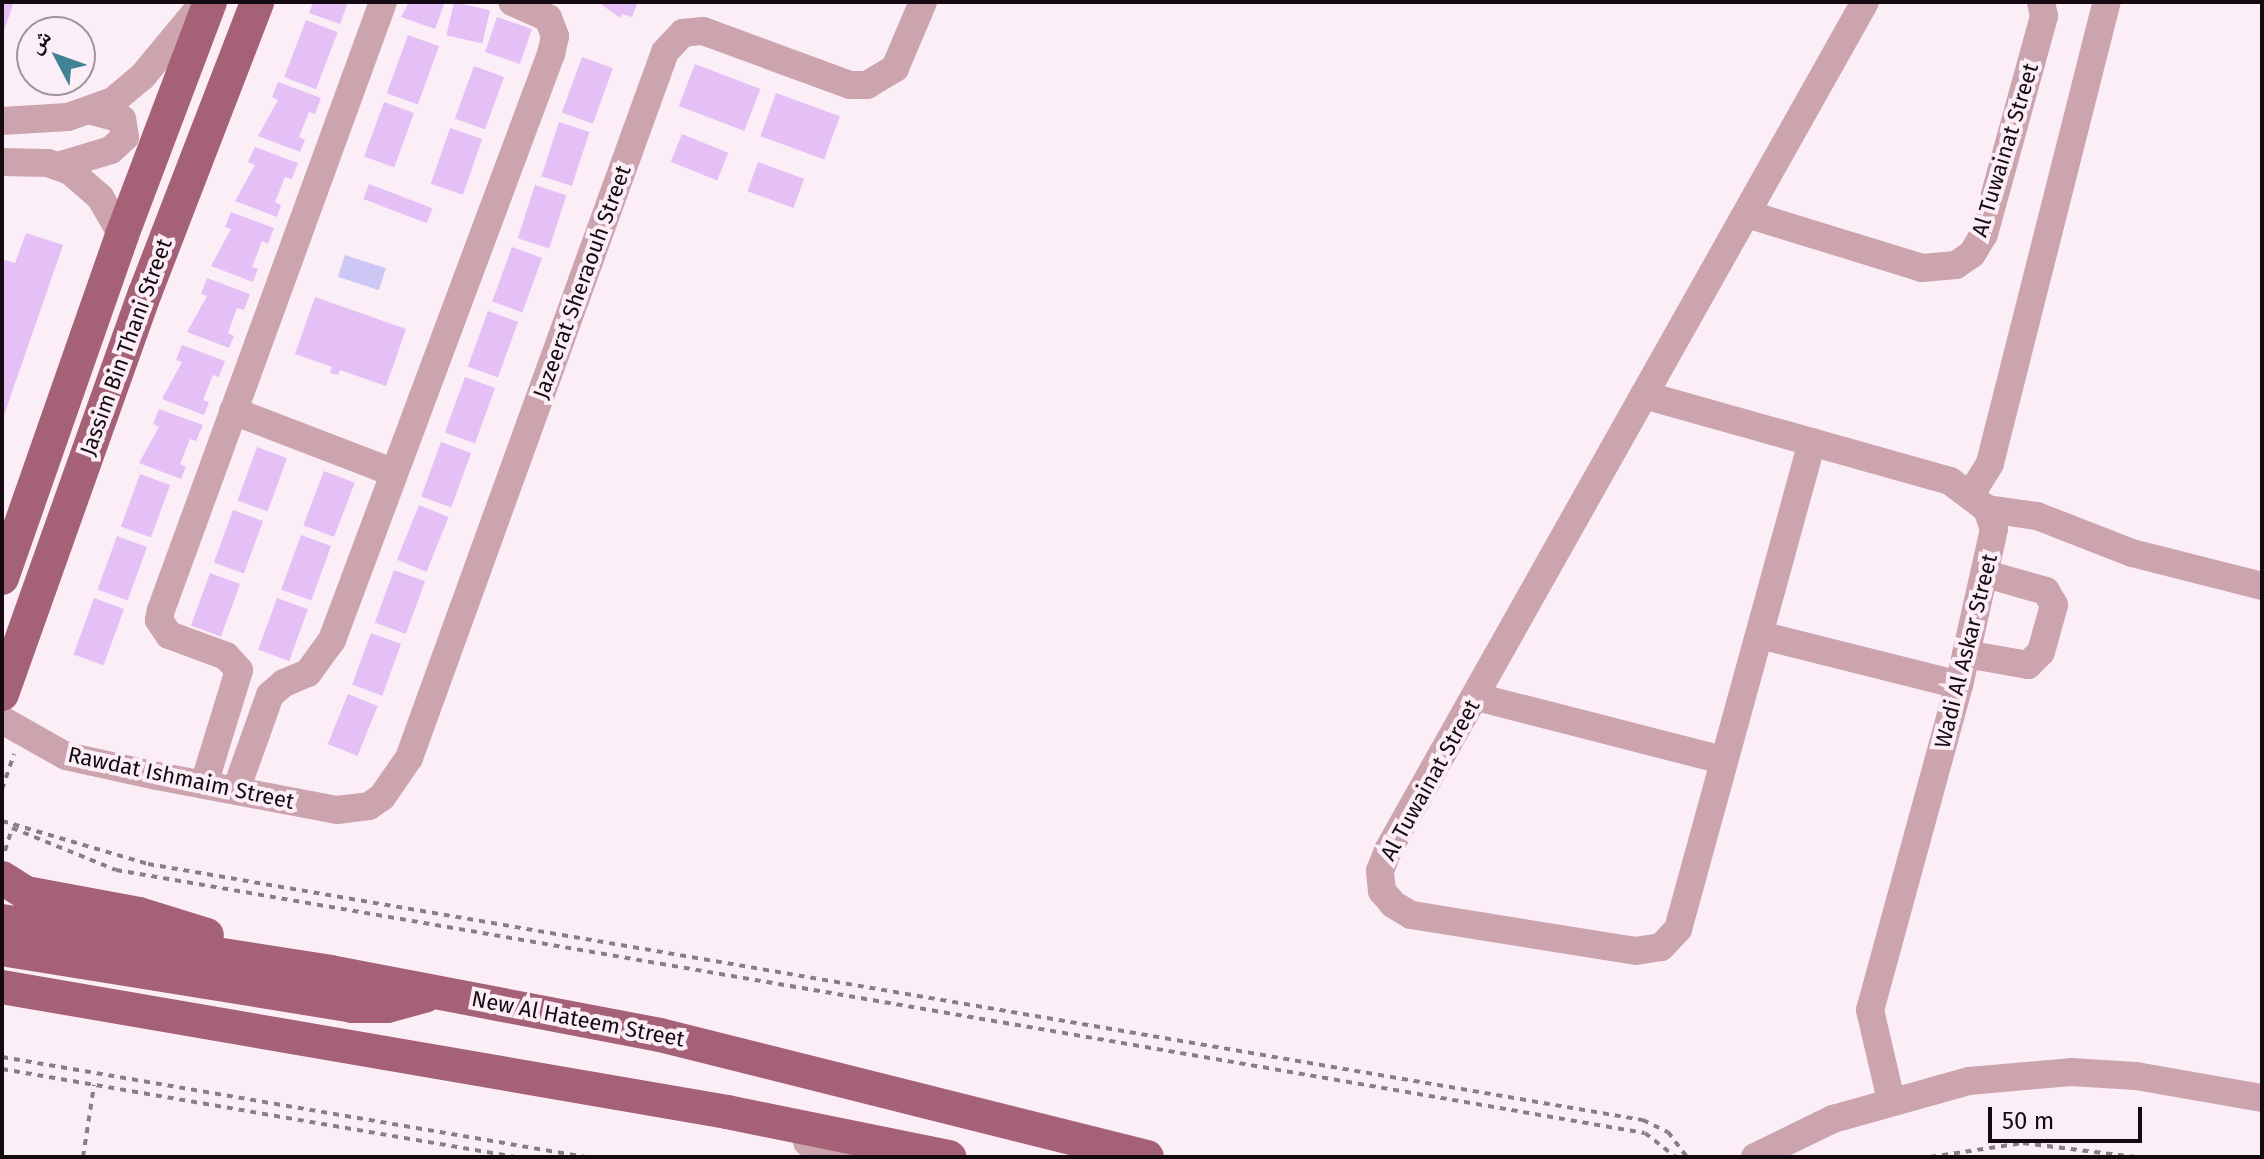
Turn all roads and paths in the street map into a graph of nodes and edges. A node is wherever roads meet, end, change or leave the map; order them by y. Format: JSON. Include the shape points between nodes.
{"nodes":[{"id":1,"x":204,"y":2,"type":"edge"},
{"id":2,"x":210,"y":2,"type":"edge"},
{"id":3,"x":257,"y":2,"type":"edge"},
{"id":4,"x":383,"y":2,"type":"edge"},
{"id":5,"x":512,"y":2,"type":"edge"},
{"id":6,"x":923,"y":2,"type":"edge"},
{"id":7,"x":1865,"y":2,"type":"edge"},
{"id":8,"x":2041,"y":2,"type":"edge"},
{"id":9,"x":2107,"y":2,"type":"edge"},
{"id":10,"x":92,"y":111,"type":"junction"},
{"id":11,"x":2,"y":121,"type":"edge"},
{"id":12,"x":58,"y":166,"type":"junction"},
{"id":13,"x":9,"y":167,"type":"edge"},
{"id":14,"x":1747,"y":214,"type":"junction"},
{"id":15,"x":122,"y":235,"type":"junction"},
{"id":16,"x":1644,"y":395,"type":"junction"},
{"id":17,"x":233,"y":411,"type":"junction"},
{"id":18,"x":1812,"y":442,"type":"junction"},
{"id":19,"x":51,"y":447,"type":"junction"},
{"id":20,"x":392,"y":472,"type":"junction"},
{"id":21,"x":1979,"y":501,"type":"junction"},
{"id":22,"x":2,"y":514,"type":"edge"},
{"id":23,"x":1986,"y":574,"type":"junction"},
{"id":24,"x":2,"y":578,"type":"edge"},
{"id":25,"x":2262,"y":586,"type":"edge"},
{"id":26,"x":1760,"y":635,"type":"junction"},
{"id":27,"x":1966,"y":654,"type":"junction"},
{"id":28,"x":1959,"y":685,"type":"junction"},
{"id":29,"x":2,"y":694,"type":"edge"},
{"id":30,"x":1477,"y":697,"type":"junction"},
{"id":31,"x":12,"y":726,"type":"edge"},
{"id":32,"x":1723,"y":760,"type":"junction"},
{"id":33,"x":204,"y":784,"type":"junction"},
{"id":34,"x":2,"y":789,"type":"edge"},
{"id":35,"x":236,"y":790,"type":"junction"},
{"id":36,"x":369,"y":806,"type":"joint"},
{"id":37,"x":2,"y":821,"type":"edge"},
{"id":38,"x":12,"y":828,"type":"junction"},
{"id":39,"x":3,"y":860,"type":"edge"},
{"id":40,"x":2,"y":878,"type":"edge"},
{"id":41,"x":2,"y":921,"type":"edge"},
{"id":42,"x":2,"y":949,"type":"edge"},
{"id":43,"x":330,"y":972,"type":"junction"},
{"id":44,"x":2,"y":987,"type":"edge"},
{"id":45,"x":437,"y":992,"type":"junction"},
{"id":46,"x":2,"y":1001,"type":"edge"},
{"id":47,"x":213,"y":1027,"type":"junction"},
{"id":48,"x":2,"y":1057,"type":"edge"},
{"id":49,"x":2,"y":1069,"type":"edge"},
{"id":50,"x":94,"y":1085,"type":"junction"},
{"id":51,"x":2262,"y":1098,"type":"edge"},
{"id":52,"x":1891,"y":1100,"type":"junction"},
{"id":53,"x":727,"y":1112,"type":"junction"},
{"id":54,"x":1777,"y":1150,"type":"edge"},
{"id":55,"x":83,"y":1157,"type":"edge"},
{"id":56,"x":516,"y":1157,"type":"edge"},
{"id":57,"x":586,"y":1157,"type":"edge"},
{"id":58,"x":857,"y":1157,"type":"edge"},
{"id":59,"x":949,"y":1157,"type":"edge"},
{"id":60,"x":1147,"y":1157,"type":"edge"},
{"id":61,"x":1676,"y":1157,"type":"edge"},
{"id":62,"x":1687,"y":1157,"type":"edge"},
{"id":63,"x":1755,"y":1157,"type":"edge"},
{"id":64,"x":1930,"y":1157,"type":"edge"},
{"id":65,"x":1988,"y":1157,"type":"edge"},
{"id":66,"x":2061,"y":1157,"type":"edge"},
{"id":67,"x":2135,"y":1157,"type":"edge"}],
"edges":[{"from":1,"to":10,"type":"street","via":[[142,77]]},
{"from":2,"to":15,"type":"main road","name":"Jassim Bin Thani Street"},
{"from":3,"to":29,"type":"main road","name":"Jassim Bin Thani Street","via":[[145,293]]},
{"from":4,"to":17,"type":"street"},
{"from":5,"to":20,"type":"street","via":[[548,18],[555,36],[551,54]]},
{"from":6,"to":36,"type":"street","name":"Jazeerat Sheraouh Street","via":[[895,68],[867,85],[850,85],[703,31],[683,33],[665,52],[409,758],[393,786]]},
{"from":7,"to":14,"type":"street","name":"Al Tuwainat Street"},
{"from":8,"to":14,"type":"street","name":"Al Tuwainat Street","via":[[2044,16],[1984,234],[1972,254],[1956,265],[1922,268]]},
{"from":9,"to":21,"type":"street"},
{"from":10,"to":11,"type":"street"},
{"from":10,"to":12,"type":"street","via":[[122,119],[125,137],[111,150]]},
{"from":12,"to":13,"type":"street"},
{"from":12,"to":15,"type":"street","via":[[92,187]]},
{"from":14,"to":16,"type":"street","name":"Al Tuwainat Street"},
{"from":15,"to":19,"type":"main road","name":"Jassim Bin Thani Street"},
{"from":16,"to":18,"type":"street"},
{"from":16,"to":30,"type":"street","name":"Al Tuwainat Street"},
{"from":17,"to":20,"type":"street"},
{"from":17,"to":33,"type":"street","via":[[159,620],[169,635],[226,656],[239,670]]},
{"from":18,"to":21,"type":"street","via":[[1950,481]]},
{"from":18,"to":26,"type":"street","name":"Al Tuwainat Street"},
{"from":19,"to":22,"type":"main road"},
{"from":19,"to":24,"type":"main road","name":"Jassim Bin Thani Street"},
{"from":20,"to":35,"type":"street","via":[[332,640],[308,673],[270,695]]},
{"from":21,"to":23,"type":"street","name":"Wadi Al Askar Street","via":[[1994,529]]},
{"from":21,"to":25,"type":"street","via":[[2037,516],[2132,553]]},
{"from":23,"to":27,"type":"street","name":"Wadi Al Askar Street"},
{"from":23,"to":27,"type":"street","via":[[2046,591],[2054,605],[2041,652],[2028,665]]},
{"from":26,"to":28,"type":"street"},
{"from":26,"to":32,"type":"street","name":"Al Tuwainat Street"},
{"from":27,"to":28,"type":"street","name":"Wadi Al Askar Street"},
{"from":28,"to":52,"type":"street","name":"Wadi Al Askar Street","via":[[1870,1010]]},
{"from":30,"to":32,"type":"street"},
{"from":30,"to":32,"type":"street","name":"Al Tuwainat Street","via":[[1380,871],[1382,891],[1411,915],[1636,951],[1661,947],[1678,929]]},
{"from":31,"to":33,"type":"street","name":"Rawdat Ishmaim Street","via":[[66,756]]},
{"from":31,"to":34,"type":"path"},
{"from":33,"to":35,"type":"street","name":"Rawdat Ishmaim Street"},
{"from":35,"to":36,"type":"street","name":"Rawdat Ishmaim Street","via":[[337,810]]},
{"from":37,"to":38,"type":"path"},
{"from":38,"to":39,"type":"path"},
{"from":38,"to":61,"type":"path","via":[[116,870],[1645,1133]]},
{"from":38,"to":62,"type":"path","via":[[29,825],[148,864],[1643,1120],[1668,1132]]},
{"from":40,"to":43,"type":"main road","via":[[26,893],[139,914]]},
{"from":41,"to":43,"type":"main road","name":"New Al Hateem Street"},
{"from":42,"to":45,"type":"main road","via":[[352,1006],[387,1006]]},
{"from":43,"to":45,"type":"main road","name":"New Al Hateem Street"},
{"from":44,"to":47,"type":"main road"},
{"from":45,"to":60,"type":"main road","name":"New Al Hateem Street","via":[[725,1048]]},
{"from":46,"to":47,"type":"main road","via":[[160,1026]]},
{"from":47,"to":53,"type":"main road"},
{"from":48,"to":57,"type":"path"},
{"from":49,"to":50,"type":"path"},
{"from":50,"to":55,"type":"path"},
{"from":50,"to":56,"type":"path"},
{"from":51,"to":52,"type":"street","via":[[2136,1076],[2071,1072],[1969,1081]]},
{"from":52,"to":54,"type":"street"},
{"from":53,"to":58,"type":"street"},
{"from":53,"to":59,"type":"main road"},
{"from":54,"to":63,"type":"street"},
{"from":64,"to":67,"type":"path","via":[[2023,1143]]},
{"from":65,"to":66,"type":"path"}]}
